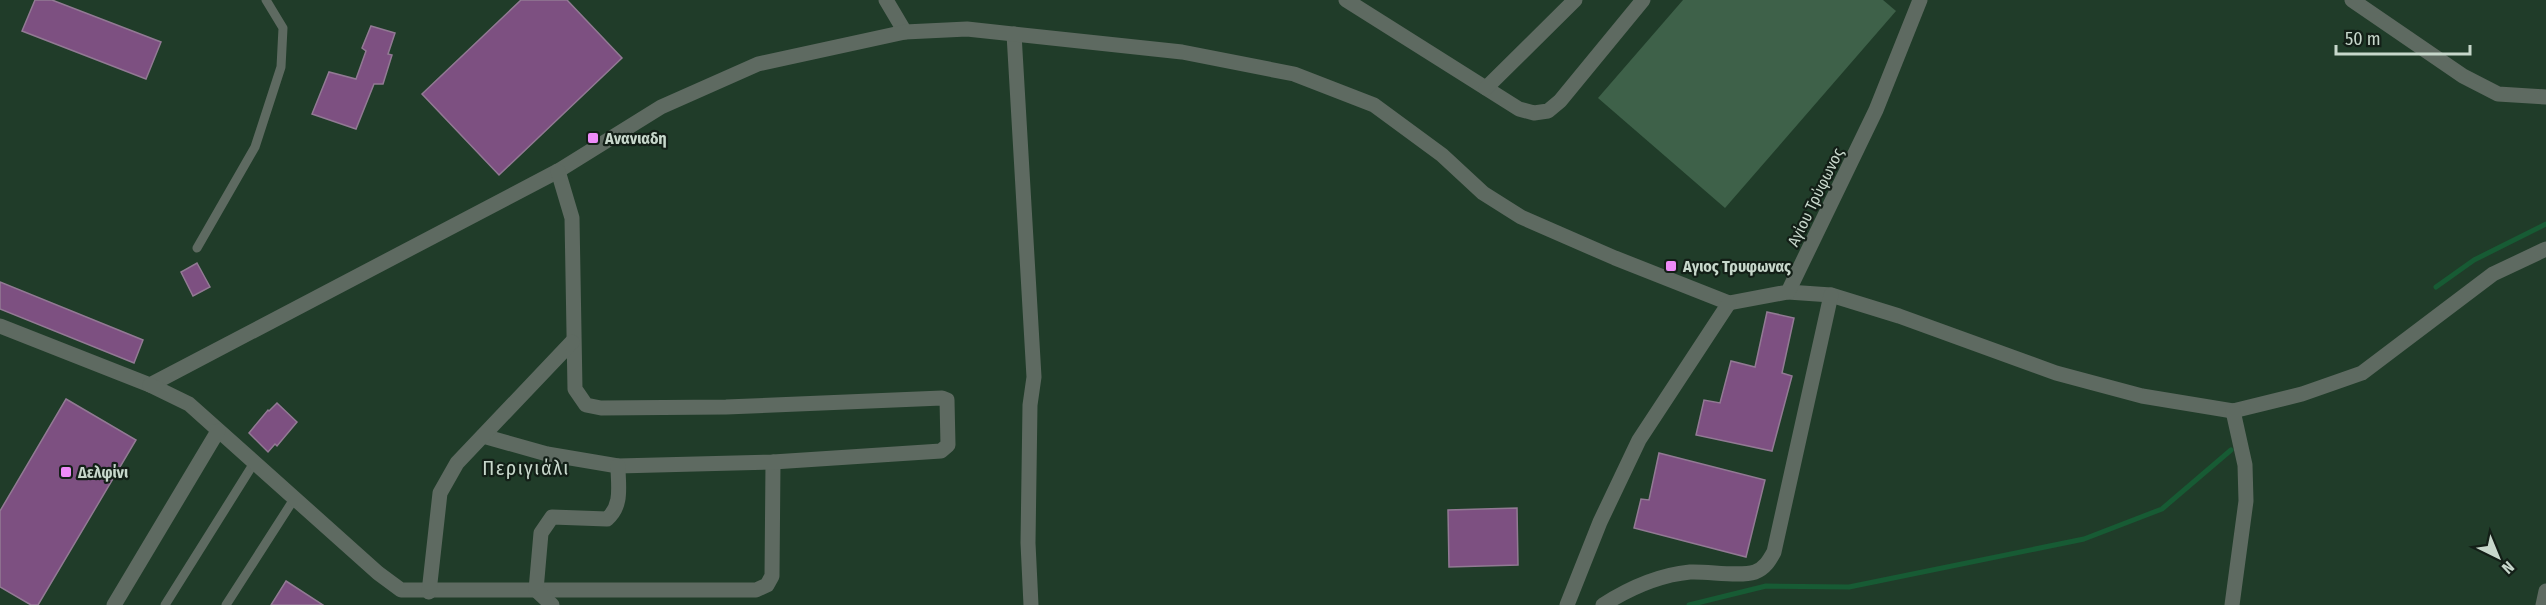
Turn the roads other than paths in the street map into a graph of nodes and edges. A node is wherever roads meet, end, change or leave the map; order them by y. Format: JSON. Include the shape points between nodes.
{"nodes":[{"id":1,"x":266,"y":0,"type":"edge"},
{"id":2,"x":886,"y":0,"type":"edge"},
{"id":3,"x":1346,"y":0,"type":"edge"},
{"id":4,"x":1575,"y":0,"type":"edge"},
{"id":5,"x":1643,"y":0,"type":"edge"},
{"id":6,"x":1920,"y":0,"type":"edge"},
{"id":7,"x":2352,"y":0,"type":"edge"},
{"id":8,"x":905,"y":32,"type":"junction"},
{"id":9,"x":1014,"y":34,"type":"junction"},
{"id":10,"x":1486,"y":88,"type":"junction"},
{"id":11,"x":2546,"y":97,"type":"edge"},
{"id":12,"x":558,"y":171,"type":"junction"},
{"id":13,"x":197,"y":248,"type":"dead end"},
{"id":14,"x":2546,"y":249,"type":"edge"},
{"id":15,"x":1788,"y":292,"type":"junction"},
{"id":16,"x":1831,"y":295,"type":"junction"},
{"id":17,"x":1729,"y":303,"type":"junction"},
{"id":18,"x":0,"y":326,"type":"edge"},
{"id":19,"x":572,"y":342,"type":"junction"},
{"id":20,"x":150,"y":385,"type":"junction"},
{"id":21,"x":2233,"y":411,"type":"junction"},
{"id":22,"x":218,"y":431,"type":"junction"},
{"id":23,"x":483,"y":436,"type":"junction"},
{"id":24,"x":772,"y":462,"type":"junction"},
{"id":25,"x":254,"y":463,"type":"junction"},
{"id":26,"x":618,"y":466,"type":"junction"},
{"id":27,"x":294,"y":499,"type":"junction"},
{"id":28,"x":536,"y":590,"type":"junction"},
{"id":29,"x":2546,"y":591,"type":"edge"},
{"id":30,"x":429,"y":592,"type":"junction"},
{"id":31,"x":114,"y":605,"type":"edge"},
{"id":32,"x":165,"y":605,"type":"edge"},
{"id":33,"x":226,"y":605,"type":"edge"},
{"id":34,"x":552,"y":605,"type":"edge"},
{"id":35,"x":1031,"y":605,"type":"edge"},
{"id":36,"x":1567,"y":605,"type":"edge"},
{"id":37,"x":1603,"y":605,"type":"edge"},
{"id":38,"x":2232,"y":605,"type":"edge"},
{"id":39,"x":2543,"y":605,"type":"edge"}],
"edges":[{"from":1,"to":13,"type":"lane","via":[[283,28],[281,67],[255,147]]},
{"from":2,"to":8,"type":"street"},
{"from":3,"to":10,"type":"street"},
{"from":4,"to":10,"type":"street"},
{"from":5,"to":10,"type":"street","via":[[1548,111],[1519,109]]},
{"from":6,"to":15,"type":"street","name":"Αγίου Τρύφωνος","via":[[1872,120]]},
{"from":7,"to":11,"type":"street","via":[[2463,76],[2498,94]]},
{"from":8,"to":9,"type":"street","via":[[967,29]]},
{"from":8,"to":12,"type":"street","via":[[758,64],[661,106]]},
{"from":9,"to":17,"type":"street","via":[[1182,52],[1294,74],[1374,105],[1442,155],[1483,193],[1521,217]]},
{"from":9,"to":35,"type":"street","via":[[1034,377],[1028,543]]},
{"from":12,"to":19,"type":"street","via":[[572,218]]},
{"from":12,"to":20,"type":"street"},
{"from":14,"to":21,"type":"street","via":[[2493,274],[2362,373],[2302,394]]},
{"from":15,"to":16,"type":"street"},
{"from":15,"to":17,"type":"street"},
{"from":16,"to":21,"type":"street","via":[[2056,373],[2142,396]]},
{"from":16,"to":37,"type":"street","via":[[1774,552],[1767,565],[1754,572],[1688,573],[1639,586]]},
{"from":17,"to":36,"type":"street","via":[[1639,440]]},
{"from":18,"to":20,"type":"street"},
{"from":19,"to":23,"type":"street"},
{"from":19,"to":24,"type":"street","via":[[575,389],[586,405],[601,408],[947,400],[948,445],[941,451]]},
{"from":20,"to":22,"type":"street","via":[[189,404]]},
{"from":21,"to":38,"type":"street","via":[[2245,465],[2246,501]]},
{"from":22,"to":25,"type":"street"},
{"from":22,"to":31,"type":"street"},
{"from":23,"to":26,"type":"street","via":[[547,454]]},
{"from":23,"to":30,"type":"street","via":[[457,463],[440,493]]},
{"from":24,"to":26,"type":"street"},
{"from":24,"to":28,"type":"street","via":[[772,576],[767,585],[756,590]]},
{"from":25,"to":27,"type":"street"},
{"from":25,"to":32,"type":"lane"},
{"from":26,"to":28,"type":"street","via":[[618,506],[614,513],[607,519],[552,517],[541,533]]},
{"from":27,"to":30,"type":"street","via":[[401,590]]},
{"from":27,"to":33,"type":"lane"},
{"from":28,"to":30,"type":"street"},
{"from":28,"to":34,"type":"street"},
{"from":29,"to":39,"type":"street"}]}
